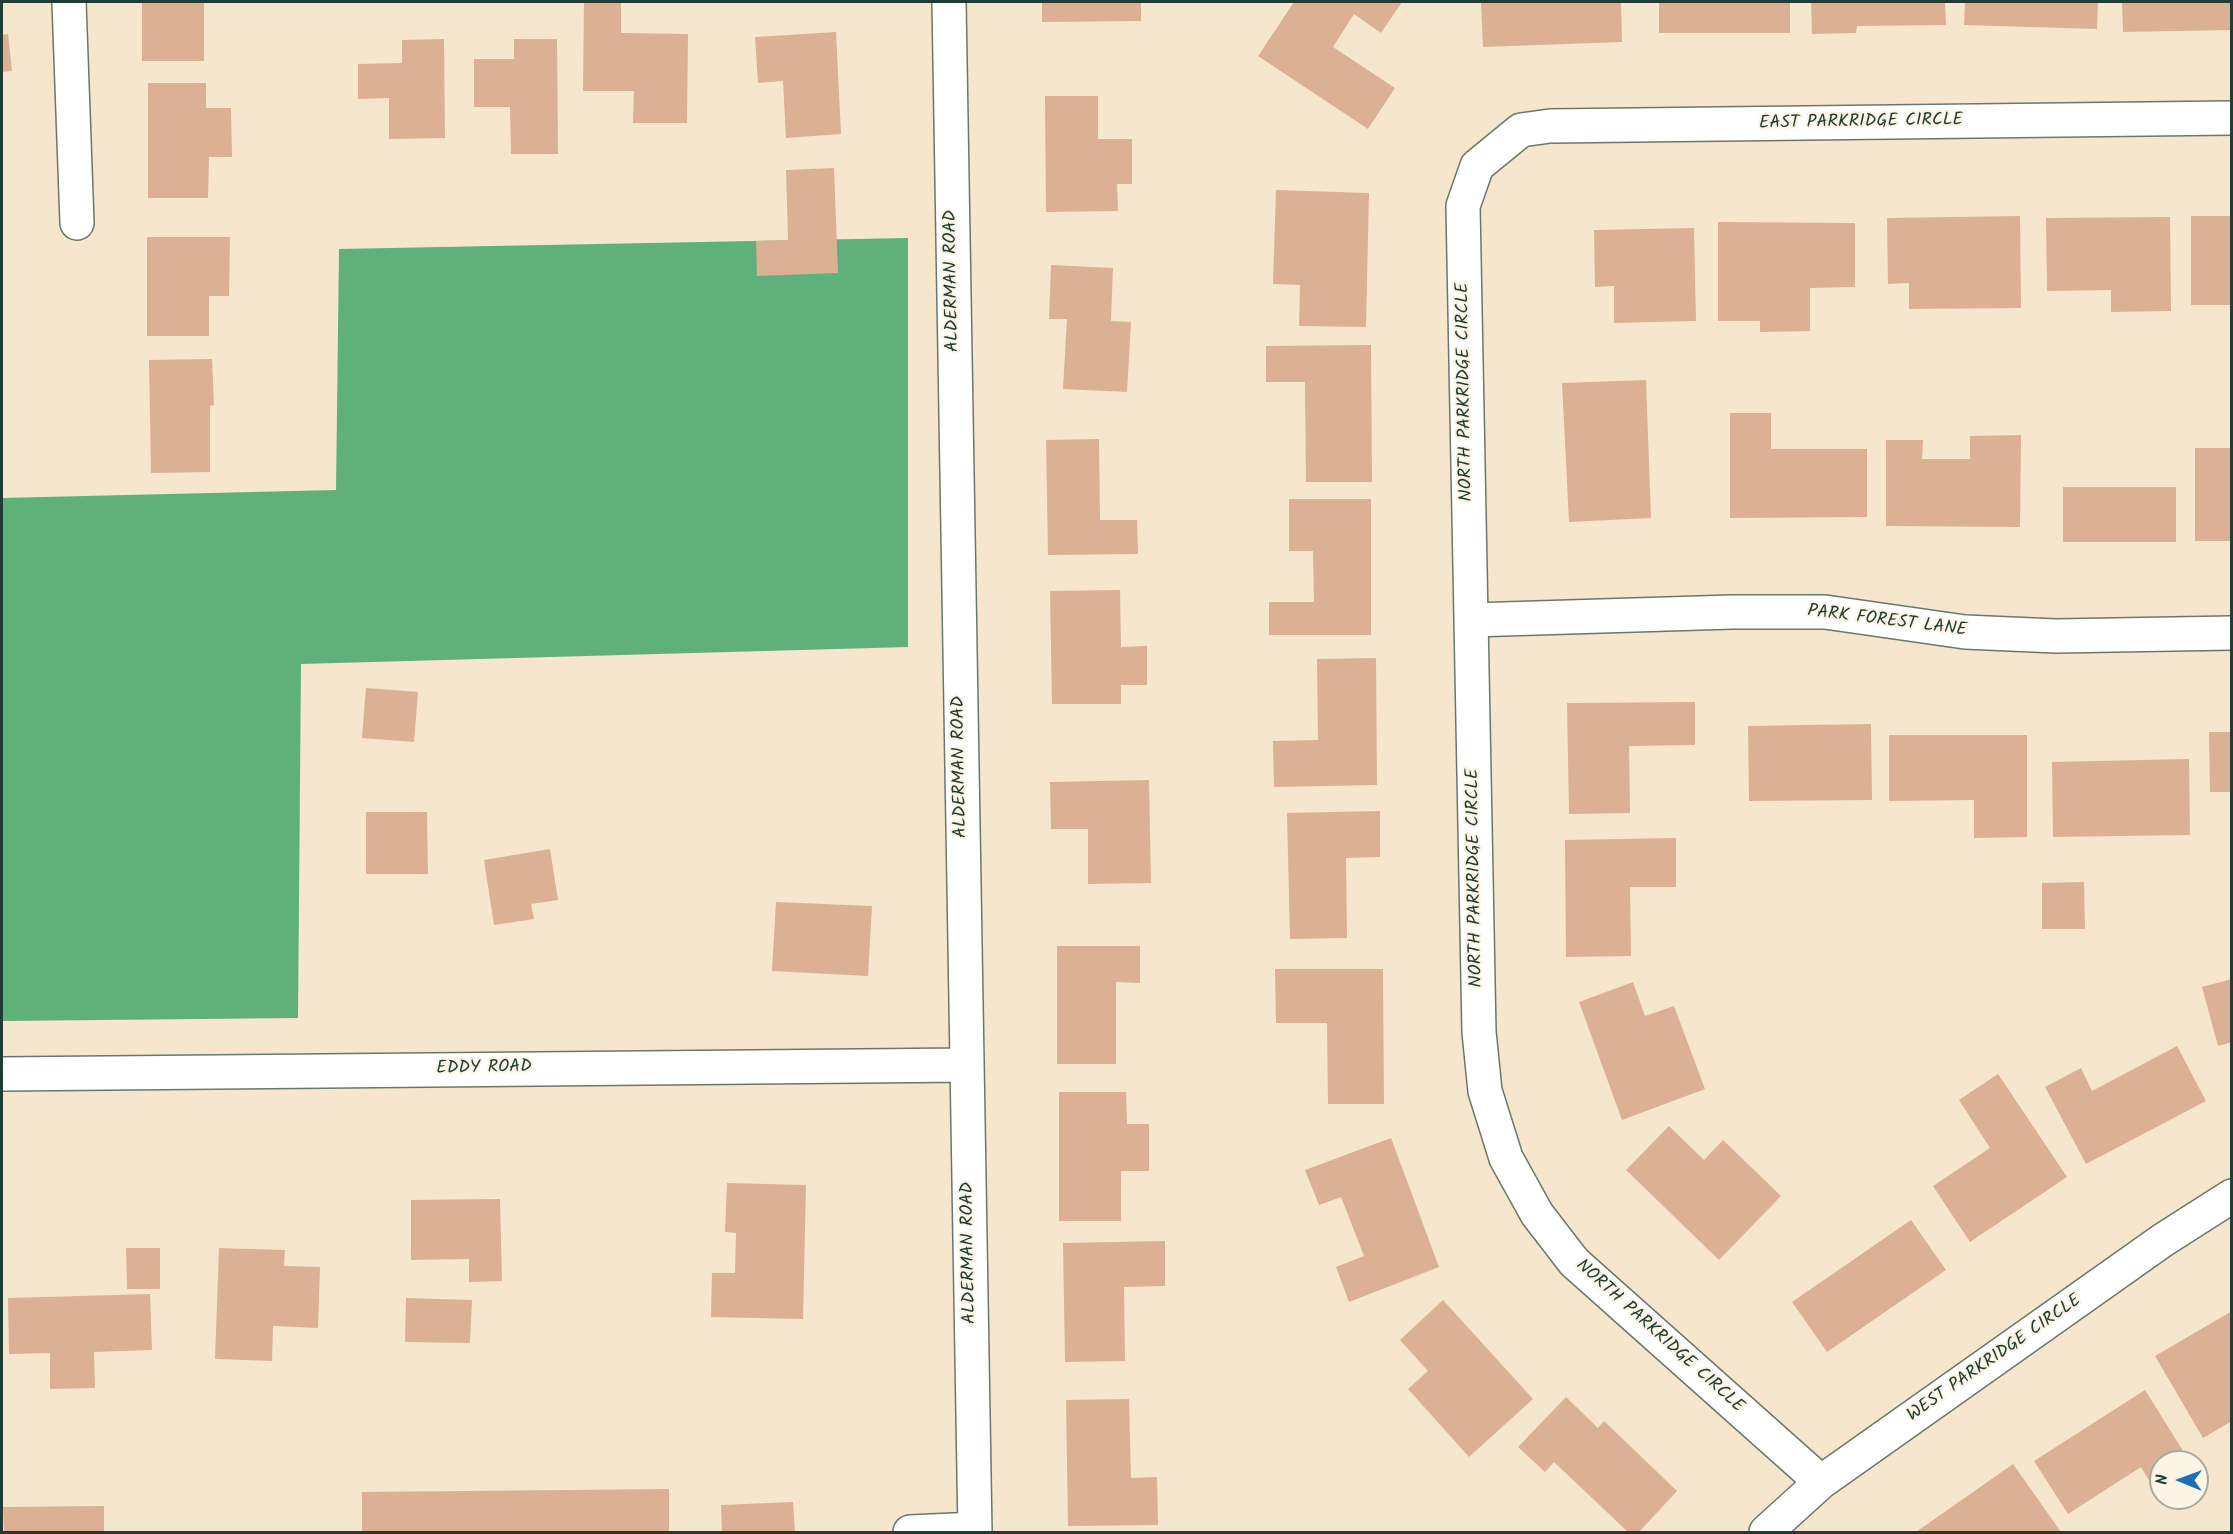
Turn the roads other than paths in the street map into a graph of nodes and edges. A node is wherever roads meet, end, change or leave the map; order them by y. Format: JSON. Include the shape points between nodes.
{"nodes":[{"id":1,"x":69,"y":2,"type":"edge"},
{"id":2,"x":949,"y":2,"type":"edge"},
{"id":3,"x":2232,"y":118,"type":"edge"},
{"id":4,"x":1496,"y":149,"type":"joint"},
{"id":5,"x":77,"y":224,"type":"dead end"},
{"id":6,"x":1471,"y":620,"type":"junction"},
{"id":7,"x":2232,"y":633,"type":"edge"},
{"id":8,"x":966,"y":1065,"type":"junction"},
{"id":9,"x":2,"y":1074,"type":"edge"},
{"id":10,"x":2232,"y":1197,"type":"edge"},
{"id":11,"x":1821,"y":1482,"type":"junction"},
{"id":12,"x":975,"y":1531,"type":"edge"},
{"id":13,"x":910,"y":1533,"type":"edge"},
{"id":14,"x":1766,"y":1533,"type":"edge"}],
"edges":[{"from":1,"to":5,"type":"street"},
{"from":2,"to":8,"type":"street","name":"ALDERMAN ROAD"},
{"from":3,"to":4,"type":"street","name":"EAST PARKRIDGE CIRCLE","via":[[1550,126],[1521,130]]},
{"from":4,"to":6,"type":"street","name":"NORTH PARKRIDGE CIRCLE","via":[[1477,166],[1463,206]]},
{"from":6,"to":7,"type":"street","name":"PARK FOREST LANE","via":[[1825,612],[1965,632],[2056,636]]},
{"from":6,"to":11,"type":"street","name":"NORTH PARKRIDGE CIRCLE","via":[[1479,1032],[1485,1091],[1506,1158],[1537,1214],[1574,1262]]},
{"from":8,"to":9,"type":"street","name":"EDDY ROAD"},
{"from":8,"to":12,"type":"street","name":"ALDERMAN ROAD"},
{"from":10,"to":11,"type":"street","name":"WEST PARKRIDGE CIRCLE","via":[[2163,1240]]},
{"from":11,"to":14,"type":"street","name":"WEST PARKRIDGE CIRCLE"},
{"from":12,"to":13,"type":"street"}]}
